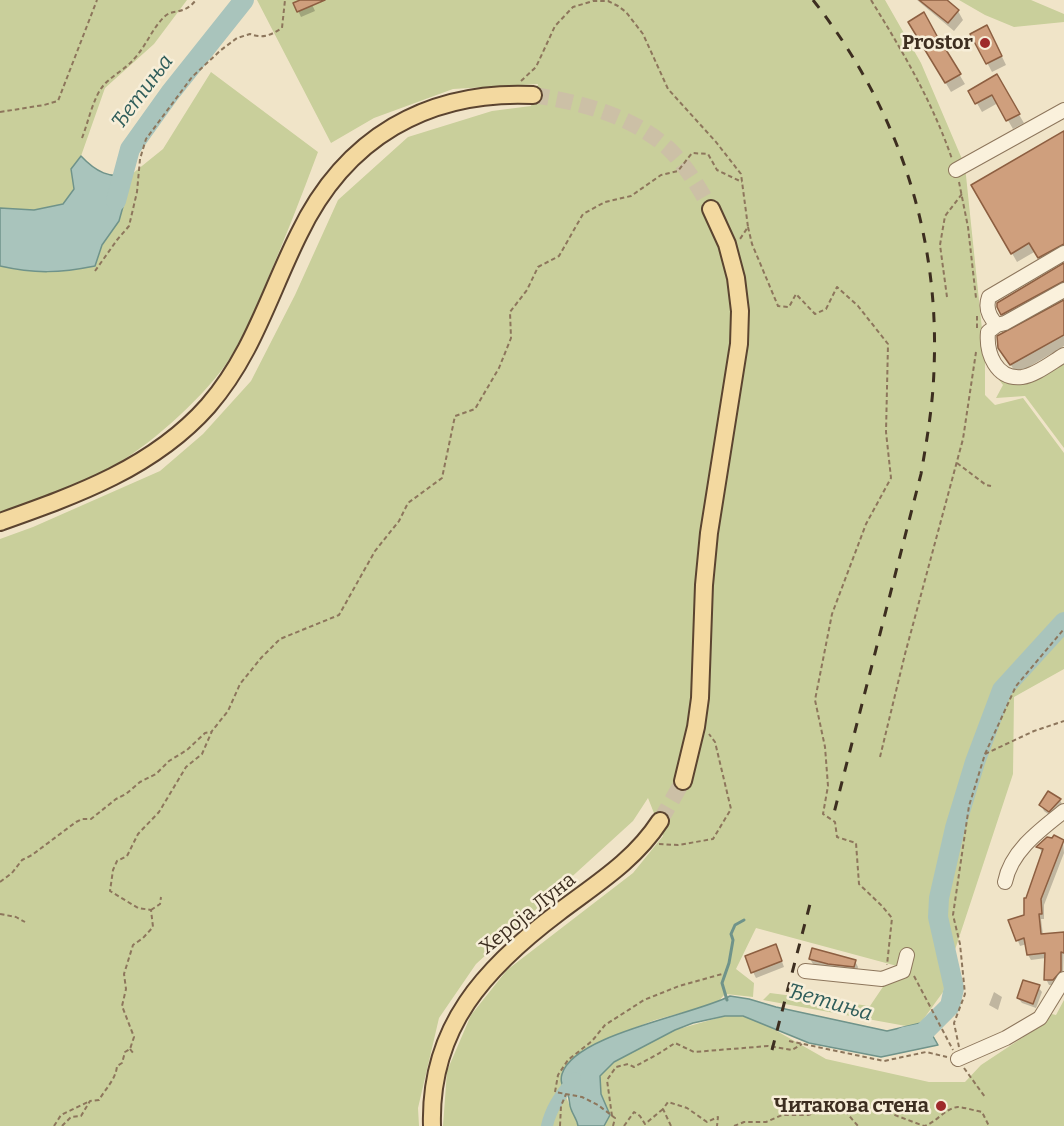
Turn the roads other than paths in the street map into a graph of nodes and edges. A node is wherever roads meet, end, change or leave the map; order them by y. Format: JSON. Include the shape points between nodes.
{"nodes":[{"id":1,"x":533,"y":95,"type":"tunnel mouth"},
{"id":2,"x":1064,"y":110,"type":"edge"},
{"id":3,"x":956,"y":170,"type":"road end"},
{"id":4,"x":711,"y":209,"type":"tunnel mouth"},
{"id":5,"x":1064,"y":253,"type":"edge"},
{"id":6,"x":1064,"y":290,"type":"edge"},
{"id":7,"x":997,"y":325,"type":"junction"},
{"id":8,"x":1064,"y":356,"type":"edge"},
{"id":9,"x":0,"y":522,"type":"edge"},
{"id":10,"x":683,"y":782,"type":"tunnel mouth"},
{"id":11,"x":1064,"y":811,"type":"edge"},
{"id":12,"x":660,"y":820,"type":"tunnel mouth"},
{"id":13,"x":1005,"y":882,"type":"dead end"},
{"id":14,"x":907,"y":955,"type":"dead end"},
{"id":15,"x":806,"y":971,"type":"dead end"},
{"id":16,"x":1064,"y":978,"type":"edge"},
{"id":17,"x":957,"y":1058,"type":"road end"},
{"id":18,"x":432,"y":1126,"type":"edge"}],
"edges":[{"from":1,"to":9,"type":"main road","via":[[471,98],[433,108],[394,126],[361,151],[315,205],[297,236],[244,355],[195,419],[150,456],[104,482]]},
{"from":2,"to":3,"type":"street"},
{"from":4,"to":10,"type":"main road","via":[[729,253],[739,294],[739,344],[709,533],[701,680]]},
{"from":5,"to":7,"type":"street","via":[[989,297],[991,319]]},
{"from":6,"to":7,"type":"street"},
{"from":7,"to":8,"type":"street","via":[[988,332],[987,345],[999,370],[1011,376],[1030,375]]},
{"from":11,"to":13,"type":"street","via":[[1028,842],[1015,858]]},
{"from":12,"to":18,"type":"main road","name":"Хероја Луна","via":[[611,874],[513,948],[476,989],[444,1048],[435,1086]]},
{"from":14,"to":15,"type":"street","via":[[903,971],[882,979]]},
{"from":16,"to":17,"type":"street","via":[[1040,1018],[1006,1038]]}]}
